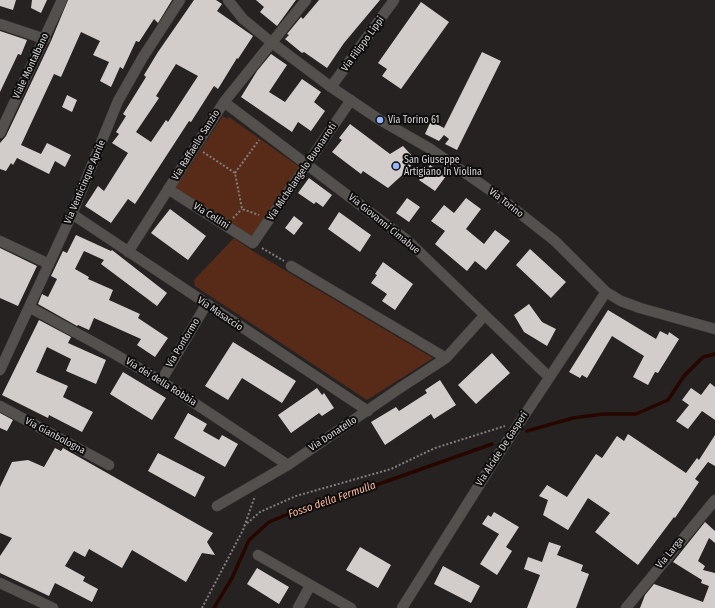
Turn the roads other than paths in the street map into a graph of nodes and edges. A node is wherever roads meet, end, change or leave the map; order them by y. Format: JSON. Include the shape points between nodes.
{"nodes":[{"id":1,"x":62,"y":0,"type":"edge"},
{"id":2,"x":180,"y":0,"type":"edge"},
{"id":3,"x":228,"y":0,"type":"edge"},
{"id":4,"x":306,"y":0,"type":"edge"},
{"id":5,"x":394,"y":0,"type":"edge"},
{"id":6,"x":0,"y":24,"type":"edge"},
{"id":7,"x":45,"y":39,"type":"junction"},
{"id":8,"x":270,"y":42,"type":"junction"},
{"id":9,"x":331,"y":87,"type":"junction"},
{"id":10,"x":351,"y":100,"type":"junction"},
{"id":11,"x":224,"y":102,"type":"junction"},
{"id":12,"x":0,"y":133,"type":"edge"},
{"id":13,"x":308,"y":165,"type":"junction"},
{"id":14,"x":168,"y":189,"type":"junction"},
{"id":15,"x":72,"y":214,"type":"junction"},
{"id":16,"x":0,"y":241,"type":"edge"},
{"id":17,"x":253,"y":243,"type":"joint"},
{"id":18,"x":128,"y":252,"type":"junction"},
{"id":19,"x":49,"y":264,"type":"junction"},
{"id":20,"x":291,"y":266,"type":"road end"},
{"id":21,"x":606,"y":292,"type":"junction"},
{"id":22,"x":206,"y":305,"type":"junction"},
{"id":23,"x":29,"y":307,"type":"junction"},
{"id":24,"x":484,"y":316,"type":"junction"},
{"id":25,"x":715,"y":328,"type":"edge"},
{"id":26,"x":446,"y":358,"type":"junction"},
{"id":27,"x":0,"y":370,"type":"edge"},
{"id":28,"x":549,"y":377,"type":"junction"},
{"id":29,"x":161,"y":381,"type":"junction"},
{"id":30,"x":0,"y":406,"type":"edge"},
{"id":31,"x":368,"y":411,"type":"junction"},
{"id":32,"x":109,"y":465,"type":"dead end"},
{"id":33,"x":288,"y":465,"type":"junction"},
{"id":34,"x":715,"y":500,"type":"edge"},
{"id":35,"x":217,"y":506,"type":"dead end"},
{"id":36,"x":258,"y":555,"type":"dead end"},
{"id":37,"x":0,"y":583,"type":"edge"},
{"id":38,"x":310,"y":586,"type":"junction"},
{"id":39,"x":53,"y":608,"type":"edge"},
{"id":40,"x":298,"y":608,"type":"edge"},
{"id":41,"x":351,"y":608,"type":"edge"},
{"id":42,"x":402,"y":608,"type":"edge"},
{"id":43,"x":626,"y":608,"type":"edge"}],
"edges":[{"from":1,"to":7,"type":"street","name":"Viale Montalbano"},
{"from":2,"to":15,"type":"street","name":"Via Venticinque Aprile","via":[[124,89]]},
{"from":3,"to":8,"type":"street","name":"Via Torino","via":[[243,19]]},
{"from":4,"to":8,"type":"street","name":"Via Raffaello Sanzio"},
{"from":5,"to":9,"type":"street","name":"Via Filippo Lippi"},
{"from":6,"to":7,"type":"street"},
{"from":7,"to":12,"type":"street","name":"Viale Montalbano"},
{"from":8,"to":9,"type":"street","name":"Via Torino"},
{"from":8,"to":11,"type":"street","name":"Via Raffaello Sanzio"},
{"from":9,"to":10,"type":"street","name":"Via Torino"},
{"from":10,"to":13,"type":"street","name":"Via Michelangelo Buonarroti"},
{"from":10,"to":21,"type":"street","name":"Via Torino","via":[[429,148],[494,193],[555,241]]},
{"from":11,"to":13,"type":"street","name":"Via Giovanni Cimabue"},
{"from":11,"to":14,"type":"street","name":"Via Raffaello Sanzio"},
{"from":13,"to":17,"type":"street","name":"Via Michelangelo Buonarroti"},
{"from":13,"to":24,"type":"street","name":"Via Giovanni Cimabue","via":[[408,241]]},
{"from":14,"to":17,"type":"street","name":"Via Cellini"},
{"from":14,"to":18,"type":"street","name":"Via Raffaello Sanzio"},
{"from":15,"to":18,"type":"street","name":"Via Masaccio"},
{"from":15,"to":19,"type":"street","name":"Via Venticinque Aprile"},
{"from":16,"to":19,"type":"street"},
{"from":18,"to":22,"type":"street","name":"Via Masaccio"},
{"from":19,"to":23,"type":"street","name":"Via Venticinque Aprile"},
{"from":20,"to":26,"type":"street"},
{"from":21,"to":25,"type":"street","name":"Via Torino","via":[[640,308]]},
{"from":21,"to":28,"type":"street","name":"Via Alcide De Gasperi"},
{"from":22,"to":29,"type":"street","name":"Via Pontormo"},
{"from":22,"to":31,"type":"street","name":"Via Masaccio"},
{"from":23,"to":27,"type":"street","name":"Via Venticinque Aprile"},
{"from":23,"to":29,"type":"street","name":"Via dei della Robbia"},
{"from":24,"to":26,"type":"street","name":"Via Donatello"},
{"from":24,"to":28,"type":"street","name":"Via Giovanni Cimabue"},
{"from":26,"to":31,"type":"street","name":"Via Donatello"},
{"from":28,"to":42,"type":"street","name":"Via Alcide De Gasperi"},
{"from":29,"to":33,"type":"street","name":"Via dei della Robbia"},
{"from":30,"to":32,"type":"street","name":"Via Gianbologna"},
{"from":31,"to":33,"type":"street","name":"Via Donatello"},
{"from":33,"to":35,"type":"street","name":"Via Donatello"},
{"from":34,"to":43,"type":"street","name":"Via Larga"},
{"from":36,"to":38,"type":"street"},
{"from":37,"to":39,"type":"street"},
{"from":38,"to":40,"type":"street"},
{"from":38,"to":41,"type":"street"}]}
